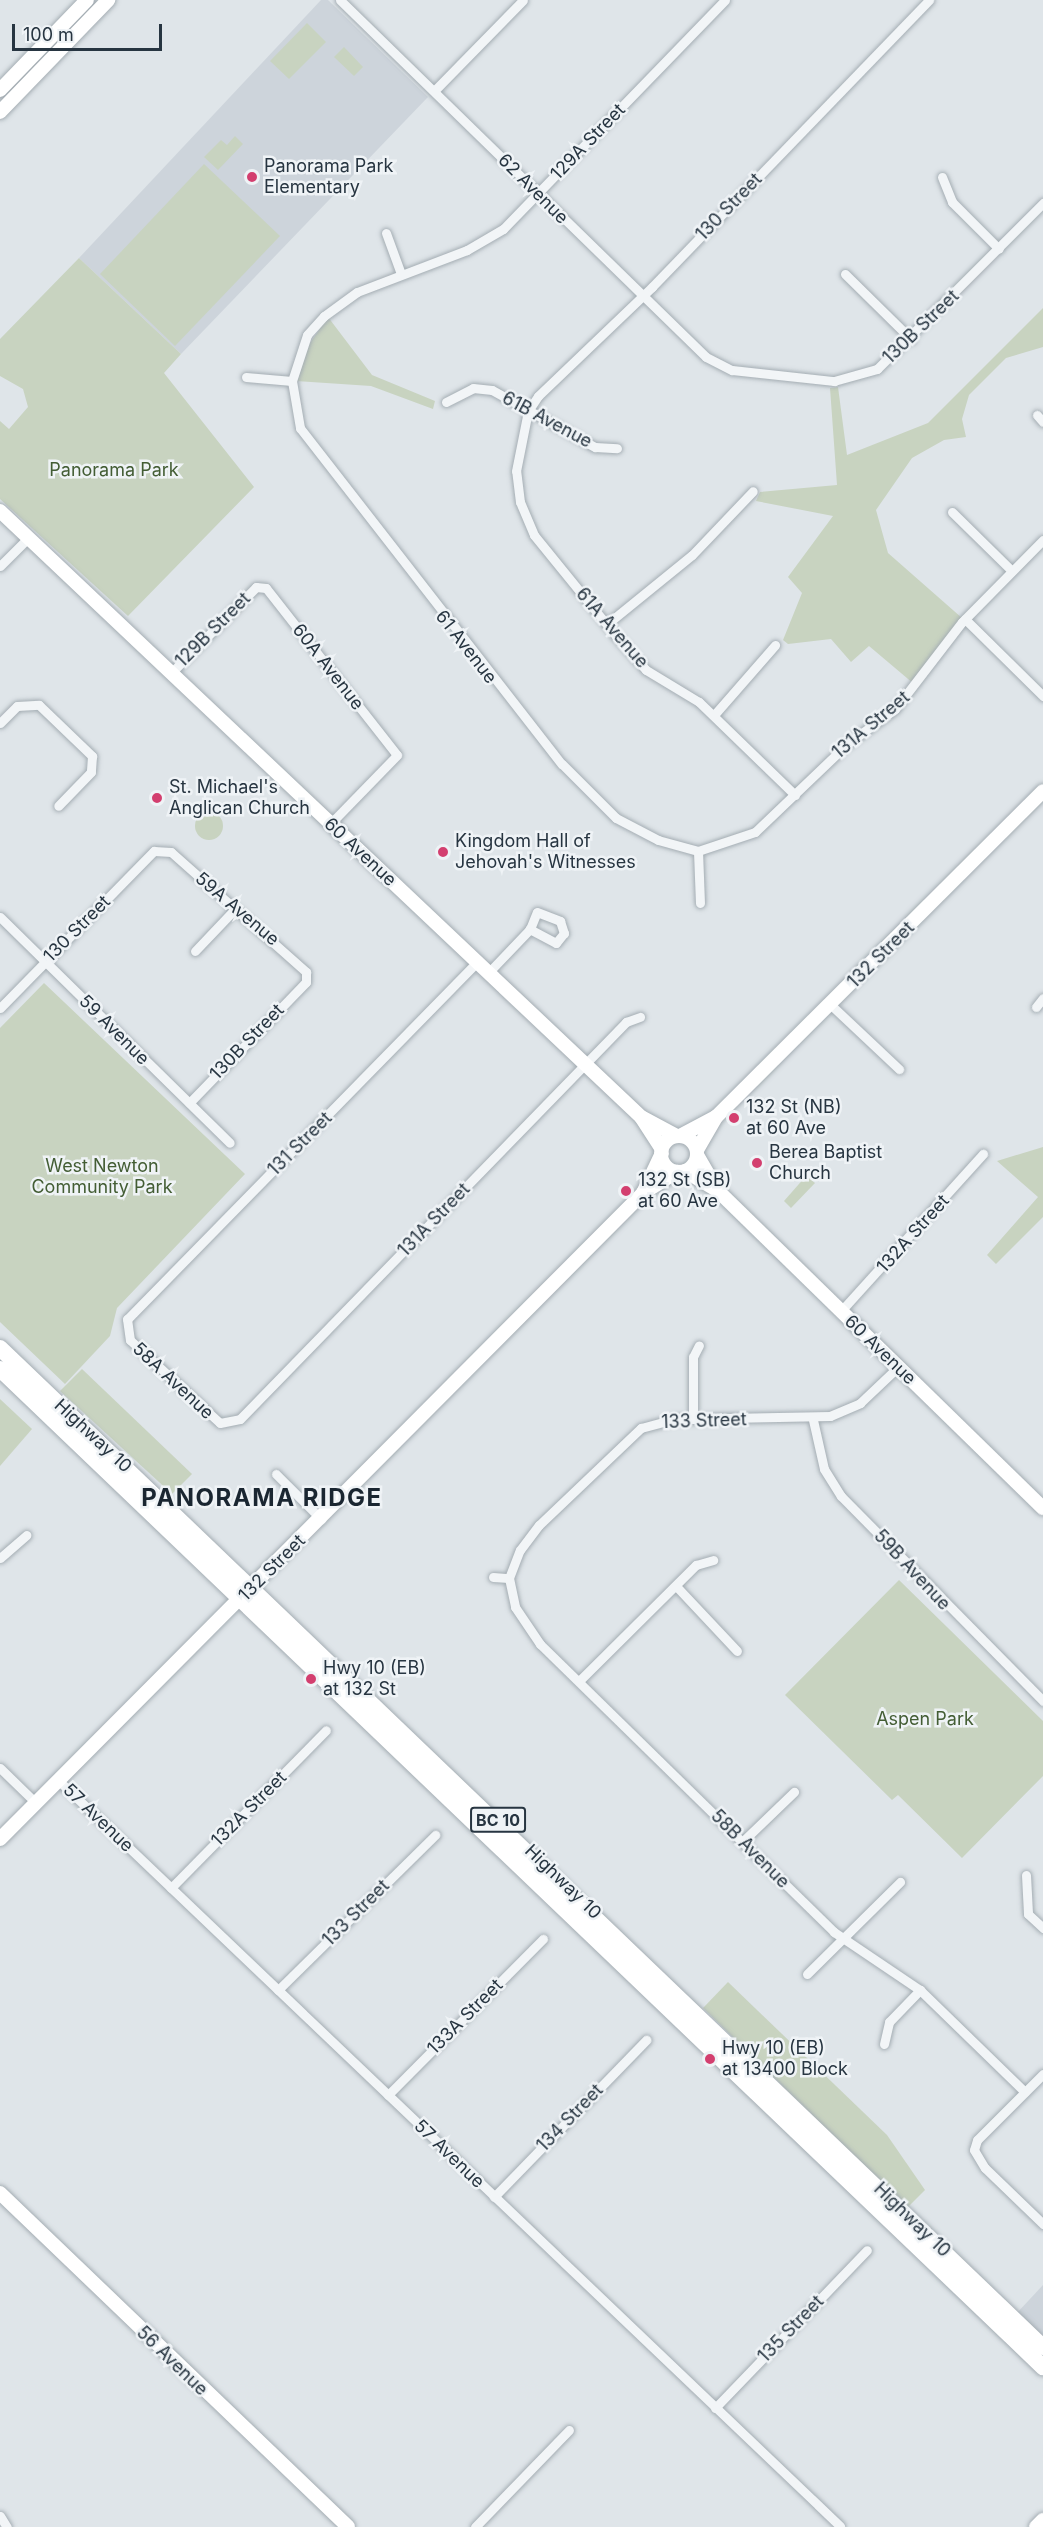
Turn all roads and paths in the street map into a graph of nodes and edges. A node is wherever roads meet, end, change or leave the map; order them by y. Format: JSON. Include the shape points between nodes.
{"nodes":[{"id":1,"x":87,"y":0,"type":"edge"},
{"id":2,"x":108,"y":0,"type":"edge"},
{"id":3,"x":340,"y":0,"type":"edge"},
{"id":4,"x":523,"y":0,"type":"edge"},
{"id":5,"x":725,"y":0,"type":"edge"},
{"id":6,"x":929,"y":0,"type":"edge"},
{"id":7,"x":0,"y":90,"type":"edge"},
{"id":8,"x":434,"y":91,"type":"junction"},
{"id":9,"x":0,"y":112,"type":"edge"},
{"id":10,"x":942,"y":177,"type":"dead end"},
{"id":11,"x":538,"y":194,"type":"junction"},
{"id":12,"x":1043,"y":203,"type":"edge"},
{"id":13,"x":386,"y":233,"type":"dead end"},
{"id":14,"x":999,"y":249,"type":"junction"},
{"id":15,"x":401,"y":274,"type":"junction"},
{"id":16,"x":846,"y":274,"type":"dead end"},
{"id":17,"x":642,"y":296,"type":"junction"},
{"id":18,"x":912,"y":339,"type":"junction"},
{"id":19,"x":732,"y":370,"type":"joint"},
{"id":20,"x":246,"y":377,"type":"dead end"},
{"id":21,"x":292,"y":381,"type":"junction"},
{"id":22,"x":446,"y":402,"type":"dead end"},
{"id":23,"x":528,"y":411,"type":"junction"},
{"id":24,"x":617,"y":448,"type":"dead end"},
{"id":25,"x":753,"y":491,"type":"dead end"},
{"id":26,"x":0,"y":511,"type":"edge"},
{"id":27,"x":952,"y":512,"type":"dead end"},
{"id":28,"x":28,"y":538,"type":"junction"},
{"id":29,"x":1043,"y":540,"type":"edge"},
{"id":30,"x":0,"y":566,"type":"edge"},
{"id":31,"x":1012,"y":571,"type":"junction"},
{"id":32,"x":256,"y":587,"type":"joint"},
{"id":33,"x":965,"y":619,"type":"junction"},
{"id":34,"x":607,"y":624,"type":"junction"},
{"id":35,"x":775,"y":645,"type":"dead end"},
{"id":36,"x":171,"y":673,"type":"junction"},
{"id":37,"x":1043,"y":696,"type":"edge"},
{"id":38,"x":714,"y":715,"type":"junction"},
{"id":39,"x":0,"y":723,"type":"edge"},
{"id":40,"x":1043,"y":791,"type":"edge"},
{"id":41,"x":795,"y":795,"type":"junction"},
{"id":42,"x":58,"y":806,"type":"dead end"},
{"id":43,"x":330,"y":824,"type":"junction"},
{"id":44,"x":154,"y":851,"type":"joint"},
{"id":45,"x":699,"y":851,"type":"junction"},
{"id":46,"x":700,"y":903,"type":"dead end"},
{"id":47,"x":234,"y":910,"type":"junction"},
{"id":48,"x":0,"y":916,"type":"edge"},
{"id":49,"x":530,"y":929,"type":"dead end"},
{"id":50,"x":195,"y":951,"type":"dead end"},
{"id":51,"x":46,"y":960,"type":"junction"},
{"id":52,"x":477,"y":962,"type":"junction"},
{"id":53,"x":488,"y":974,"type":"junction"},
{"id":54,"x":306,"y":982,"type":"joint"},
{"id":55,"x":1043,"y":998,"type":"edge"},
{"id":56,"x":830,"y":1004,"type":"junction"},
{"id":57,"x":1036,"y":1007,"type":"dead end"},
{"id":58,"x":0,"y":1008,"type":"edge"},
{"id":59,"x":640,"y":1017,"type":"dead end"},
{"id":60,"x":584,"y":1064,"type":"junction"},
{"id":61,"x":898,"y":1069,"type":"dead end"},
{"id":62,"x":189,"y":1103,"type":"junction"},
{"id":63,"x":717,"y":1116,"type":"junction"},
{"id":64,"x":641,"y":1117,"type":"junction"},
{"id":65,"x":679,"y":1136,"type":"junction"},
{"id":66,"x":230,"y":1143,"type":"dead end"},
{"id":67,"x":662,"y":1151,"type":"junction"},
{"id":68,"x":697,"y":1152,"type":"junction"},
{"id":69,"x":983,"y":1154,"type":"dead end"},
{"id":70,"x":681,"y":1171,"type":"junction"},
{"id":71,"x":718,"y":1191,"type":"junction"},
{"id":72,"x":643,"y":1193,"type":"junction"},
{"id":73,"x":841,"y":1311,"type":"junction"},
{"id":74,"x":125,"y":1326,"type":"joint"},
{"id":75,"x":699,"y":1345,"type":"dead end"},
{"id":76,"x":0,"y":1348,"type":"edge"},
{"id":77,"x":898,"y":1367,"type":"junction"},
{"id":78,"x":0,"y":1368,"type":"edge"},
{"id":79,"x":693,"y":1419,"type":"junction"},
{"id":80,"x":813,"y":1419,"type":"junction"},
{"id":81,"x":231,"y":1425,"type":"joint"},
{"id":82,"x":276,"y":1474,"type":"dead end"},
{"id":83,"x":1043,"y":1508,"type":"edge"},
{"id":84,"x":321,"y":1519,"type":"junction"},
{"id":85,"x":26,"y":1535,"type":"dead end"},
{"id":86,"x":0,"y":1558,"type":"edge"},
{"id":87,"x":713,"y":1560,"type":"dead end"},
{"id":88,"x":493,"y":1577,"type":"dead end"},
{"id":89,"x":509,"y":1578,"type":"junction"},
{"id":90,"x":676,"y":1586,"type":"junction"},
{"id":91,"x":248,"y":1592,"type":"junction"},
{"id":92,"x":737,"y":1651,"type":"dead end"},
{"id":93,"x":579,"y":1681,"type":"junction"},
{"id":94,"x":1043,"y":1701,"type":"edge"},
{"id":95,"x":327,"y":1730,"type":"dead end"},
{"id":96,"x":0,"y":1768,"type":"edge"},
{"id":97,"x":58,"y":1780,"type":"junction"},
{"id":98,"x":794,"y":1792,"type":"dead end"},
{"id":99,"x":36,"y":1803,"type":"junction"},
{"id":100,"x":435,"y":1835,"type":"dead end"},
{"id":101,"x":0,"y":1839,"type":"edge"},
{"id":102,"x":743,"y":1841,"type":"junction"},
{"id":103,"x":1026,"y":1875,"type":"dead end"},
{"id":104,"x":900,"y":1882,"type":"dead end"},
{"id":105,"x":171,"y":1888,"type":"junction"},
{"id":106,"x":1043,"y":1928,"type":"edge"},
{"id":107,"x":543,"y":1939,"type":"dead end"},
{"id":108,"x":844,"y":1940,"type":"junction"},
{"id":109,"x":807,"y":1974,"type":"dead end"},
{"id":110,"x":278,"y":1990,"type":"junction"},
{"id":111,"x":920,"y":1990,"type":"junction"},
{"id":112,"x":646,"y":2040,"type":"dead end"},
{"id":113,"x":884,"y":2044,"type":"dead end"},
{"id":114,"x":1043,"y":2074,"type":"edge"},
{"id":115,"x":1025,"y":2092,"type":"junction"},
{"id":116,"x":388,"y":2095,"type":"junction"},
{"id":117,"x":0,"y":2193,"type":"edge"},
{"id":118,"x":494,"y":2197,"type":"junction"},
{"id":119,"x":1043,"y":2224,"type":"edge"},
{"id":120,"x":867,"y":2250,"type":"dead end"},
{"id":121,"x":1009,"y":2334,"type":"junction"},
{"id":122,"x":1043,"y":2347,"type":"edge"},
{"id":123,"x":1043,"y":2367,"type":"edge"},
{"id":124,"x":1043,"y":2376,"type":"edge"},
{"id":125,"x":715,"y":2408,"type":"junction"},
{"id":126,"x":569,"y":2430,"type":"dead end"},
{"id":127,"x":0,"y":2516,"type":"edge"},
{"id":128,"x":1043,"y":2520,"type":"edge"},
{"id":129,"x":840,"y":2526,"type":"edge"},
{"id":130,"x":7,"y":2527,"type":"edge"},
{"id":131,"x":348,"y":2527,"type":"edge"},
{"id":132,"x":475,"y":2527,"type":"edge"},
{"id":133,"x":1036,"y":2527,"type":"edge"}],
"edges":[{"from":1,"to":7,"type":"street"},
{"from":2,"to":9,"type":"street"},
{"from":3,"to":8,"type":"street","name":"62 Avenue"},
{"from":4,"to":8,"type":"street"},
{"from":5,"to":11,"type":"street","name":"129A Street"},
{"from":6,"to":17,"type":"street","name":"130 Street"},
{"from":8,"to":11,"type":"street","name":"62 Avenue"},
{"from":10,"to":14,"type":"street","via":[[952,202]]},
{"from":11,"to":15,"type":"street","name":"129A Street","via":[[503,229],[467,250]]},
{"from":11,"to":17,"type":"street","name":"62 Avenue"},
{"from":12,"to":14,"type":"street","name":"130B Street"},
{"from":13,"to":15,"type":"street"},
{"from":14,"to":18,"type":"street","name":"130B Street"},
{"from":15,"to":21,"type":"street","name":"129A Street","via":[[357,292],[324,316],[307,335]]},
{"from":16,"to":18,"type":"street"},
{"from":17,"to":19,"type":"street","name":"62 Avenue","via":[[706,357]]},
{"from":17,"to":23,"type":"street","name":"130 Street"},
{"from":18,"to":19,"type":"street","name":"130B Street","via":[[892,360],[851,379]]},
{"from":20,"to":21,"type":"street"},
{"from":21,"to":45,"type":"street","name":"61 Avenue","via":[[300,428],[323,464],[562,764],[616,818],[658,840]]},
{"from":22,"to":23,"type":"street","name":"61B Avenue","via":[[473,388],[492,390]]},
{"from":23,"to":24,"type":"street","name":"61B Avenue","via":[[595,447]]},
{"from":23,"to":34,"type":"street","name":"61A Avenue","via":[[516,471],[520,502],[534,535]]},
{"from":25,"to":34,"type":"street","via":[[692,555]]},
{"from":26,"to":28,"type":"street","name":"60 Avenue"},
{"from":27,"to":31,"type":"street"},
{"from":28,"to":30,"type":"street"},
{"from":28,"to":36,"type":"street","name":"60 Avenue"},
{"from":29,"to":31,"type":"street","name":"131A Street"},
{"from":31,"to":33,"type":"street","name":"131A Street"},
{"from":32,"to":36,"type":"street","name":"129B Street"},
{"from":32,"to":43,"type":"street","name":"60A Avenue","via":[[266,588],[397,755]]},
{"from":33,"to":37,"type":"street"},
{"from":33,"to":41,"type":"street","name":"131A Street","via":[[912,692]]},
{"from":34,"to":38,"type":"street","name":"61A Avenue","via":[[646,670]]},
{"from":35,"to":38,"type":"street"},
{"from":36,"to":43,"type":"street","name":"60 Avenue"},
{"from":38,"to":41,"type":"street","name":"61A Avenue"},
{"from":39,"to":42,"type":"street","via":[[26,702],[39,705],[95,764]]},
{"from":40,"to":56,"type":"street","name":"132 Street"},
{"from":41,"to":45,"type":"street","name":"131A Street","via":[[755,832]]},
{"from":43,"to":52,"type":"street","name":"60 Avenue"},
{"from":44,"to":47,"type":"street","name":"59A Avenue","via":[[171,852]]},
{"from":44,"to":51,"type":"street","name":"130 Street"},
{"from":45,"to":46,"type":"street"},
{"from":47,"to":50,"type":"street"},
{"from":47,"to":54,"type":"street","name":"59A Avenue","via":[[302,963]]},
{"from":48,"to":51,"type":"street","name":"59 Avenue"},
{"from":49,"to":53,"type":"street"},
{"from":51,"to":58,"type":"street","name":"130 Street"},
{"from":51,"to":62,"type":"street","name":"59 Avenue"},
{"from":52,"to":53,"type":"street","name":"60 Avenue"},
{"from":52,"to":74,"type":"street","name":"131 Street"},
{"from":53,"to":60,"type":"street","name":"60 Avenue"},
{"from":54,"to":62,"type":"street","name":"130B Street"},
{"from":55,"to":57,"type":"street"},
{"from":56,"to":61,"type":"street"},
{"from":56,"to":63,"type":"street","name":"132 Street"},
{"from":59,"to":60,"type":"street","name":"131A Street","via":[[626,1022]]},
{"from":60,"to":64,"type":"street","name":"60 Avenue"},
{"from":60,"to":81,"type":"street","name":"131A Street"},
{"from":62,"to":66,"type":"street","name":"59 Avenue"},
{"from":63,"to":65,"type":"street","name":"132 Street"},
{"from":63,"to":68,"type":"street","name":"132 Street"},
{"from":64,"to":65,"type":"street","name":"60 Avenue"},
{"from":64,"to":67,"type":"street","name":"60 Avenue"},
{"from":65,"to":67,"type":"street","name":"132 Street"},
{"from":65,"to":68,"type":"street","name":"60 Avenue"},
{"from":67,"to":70,"type":"street","name":"60 Avenue","via":[[667,1167]]},
{"from":67,"to":72,"type":"street","name":"132 Street"},
{"from":68,"to":70,"type":"street","name":"132 Street"},
{"from":68,"to":71,"type":"street","name":"60 Avenue"},
{"from":69,"to":73,"type":"street","name":"132A Street"},
{"from":70,"to":71,"type":"street","name":"60 Avenue"},
{"from":70,"to":72,"type":"street","name":"132 Street"},
{"from":71,"to":73,"type":"street","name":"60 Avenue"},
{"from":72,"to":84,"type":"street","name":"132 Street"},
{"from":73,"to":77,"type":"street","name":"60 Avenue"},
{"from":74,"to":81,"type":"street","name":"58A Avenue","via":[[130,1340],[171,1380],[214,1420]]},
{"from":75,"to":79,"type":"street","via":[[693,1357]]},
{"from":76,"to":91,"type":"highway","name":"Highway 10","number":"BC 10"},
{"from":77,"to":80,"type":"street","name":"133 Street","via":[[852,1408]]},
{"from":77,"to":83,"type":"street","name":"60 Avenue"},
{"from":78,"to":91,"type":"highway","name":"Highway 10","number":"BC 10"},
{"from":79,"to":80,"type":"street","name":"133 Street"},
{"from":79,"to":89,"type":"street","name":"133 Street","via":[[655,1422],[622,1442],[530,1536]]},
{"from":80,"to":94,"type":"street","name":"59B Avenue","via":[[824,1469],[841,1496]]},
{"from":82,"to":84,"type":"street"},
{"from":84,"to":91,"type":"street","name":"132 Street"},
{"from":85,"to":86,"type":"street"},
{"from":87,"to":90,"type":"street","via":[[696,1565]]},
{"from":88,"to":89,"type":"street"},
{"from":89,"to":93,"type":"street","name":"58B Avenue","via":[[528,1630]]},
{"from":90,"to":92,"type":"street"},
{"from":90,"to":93,"type":"street"},
{"from":91,"to":97,"type":"street","name":"132 Street"},
{"from":91,"to":121,"type":"highway","name":"Highway 10","number":"BC 10"},
{"from":91,"to":122,"type":"highway","name":"Highway 10","number":"BC 10"},
{"from":93,"to":102,"type":"street","name":"58B Avenue"},
{"from":95,"to":105,"type":"street","name":"132A Street"},
{"from":96,"to":99,"type":"street","name":"57 Avenue"},
{"from":97,"to":99,"type":"street","name":"132 Street"},
{"from":97,"to":105,"type":"street","name":"57 Avenue"},
{"from":98,"to":102,"type":"street"},
{"from":99,"to":101,"type":"street","name":"132 Street"},
{"from":100,"to":110,"type":"street","name":"133 Street"},
{"from":102,"to":108,"type":"street","name":"58B Avenue"},
{"from":103,"to":106,"type":"street","via":[[1028,1914]]},
{"from":104,"to":108,"type":"street"},
{"from":105,"to":110,"type":"street","name":"57 Avenue"},
{"from":107,"to":116,"type":"street","name":"133A Street"},
{"from":108,"to":109,"type":"street"},
{"from":108,"to":111,"type":"street","name":"58B Avenue"},
{"from":110,"to":116,"type":"street","name":"57 Avenue"},
{"from":111,"to":113,"type":"street","via":[[889,2022]]},
{"from":111,"to":115,"type":"street","name":"58B Avenue"},
{"from":112,"to":118,"type":"street","name":"134 Street"},
{"from":114,"to":115,"type":"street"},
{"from":115,"to":119,"type":"street","via":[[977,2140],[974,2153]]},
{"from":116,"to":118,"type":"street","name":"57 Avenue"},
{"from":117,"to":131,"type":"street","name":"56 Avenue"},
{"from":118,"to":125,"type":"street","name":"57 Avenue"},
{"from":120,"to":125,"type":"street","name":"135 Street"},
{"from":121,"to":123,"type":"highway","name":"Highway 10","number":"BC 10"},
{"from":121,"to":124,"type":"highway","via":[[1016,2350]]},
{"from":125,"to":129,"type":"street","name":"57 Avenue"},
{"from":126,"to":132,"type":"street"},
{"from":127,"to":130,"type":"street"},
{"from":128,"to":133,"type":"street"}]}
